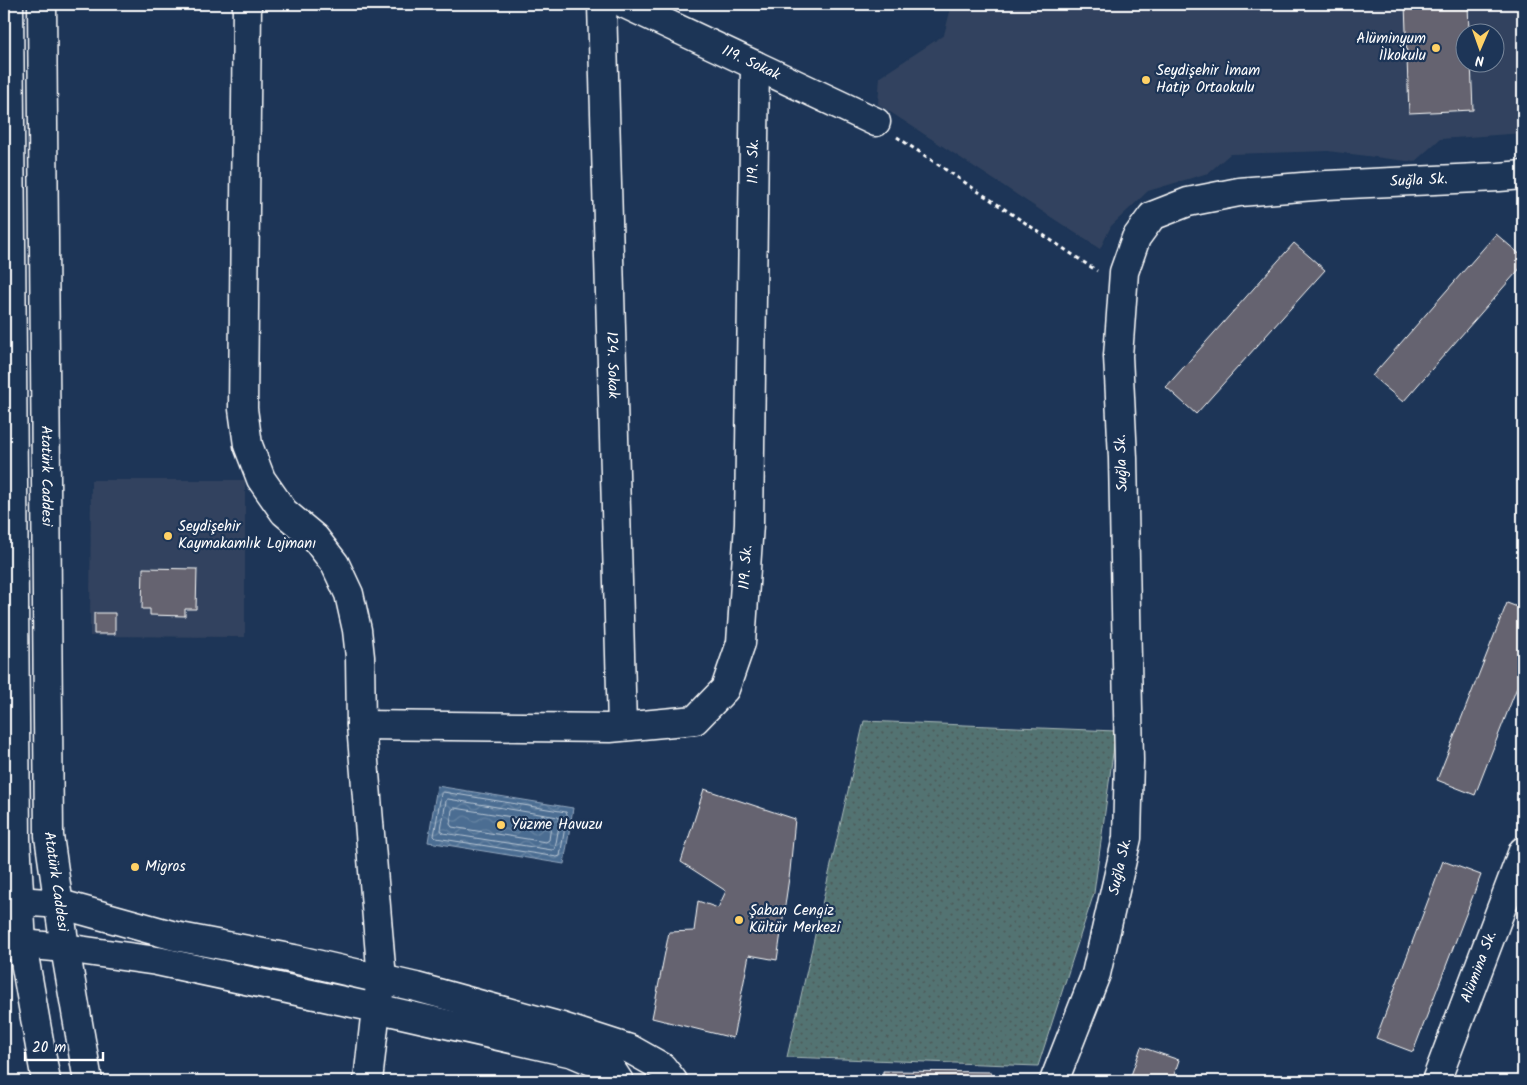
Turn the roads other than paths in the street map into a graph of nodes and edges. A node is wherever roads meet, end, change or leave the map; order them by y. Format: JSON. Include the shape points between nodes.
{"nodes":[{"id":1,"x":9,"y":4,"type":"edge"},
{"id":2,"x":42,"y":4,"type":"edge"},
{"id":3,"x":247,"y":4,"type":"edge"},
{"id":4,"x":602,"y":4,"type":"edge"},
{"id":5,"x":625,"y":4,"type":"edge"},
{"id":6,"x":755,"y":65,"type":"junction"},
{"id":7,"x":876,"y":122,"type":"road end"},
{"id":8,"x":43,"y":125,"type":"junction"},
{"id":9,"x":7,"y":126,"type":"edge"},
{"id":10,"x":1523,"y":175,"type":"edge"},
{"id":11,"x":361,"y":725,"type":"junction"},
{"id":12,"x":622,"y":726,"type":"junction"},
{"id":13,"x":1523,"y":851,"type":"edge"},
{"id":14,"x":11,"y":900,"type":"edge"},
{"id":15,"x":60,"y":904,"type":"junction"},
{"id":16,"x":13,"y":944,"type":"edge"},
{"id":17,"x":65,"y":948,"type":"junction"},
{"id":18,"x":382,"y":979,"type":"junction"},
{"id":19,"x":376,"y":1008,"type":"junction"},
{"id":20,"x":46,"y":1081,"type":"edge"},
{"id":21,"x":88,"y":1081,"type":"edge"},
{"id":22,"x":368,"y":1081,"type":"edge"},
{"id":23,"x":619,"y":1081,"type":"edge"},
{"id":24,"x":673,"y":1081,"type":"edge"},
{"id":25,"x":1054,"y":1081,"type":"edge"},
{"id":26,"x":1436,"y":1081,"type":"edge"}],
"edges":[{"from":1,"to":9,"type":"street"},
{"from":2,"to":8,"type":"street","name":"Atatürk Caddesi"},
{"from":3,"to":11,"type":"street","via":[[243,399],[248,444],[261,479],[284,512],[315,538],[335,564],[348,594],[360,657]]},
{"from":4,"to":12,"type":"street","name":"124. Sokak"},
{"from":5,"to":6,"type":"street","name":"119. Sokak"},
{"from":6,"to":7,"type":"street","name":"119. Sokak"},
{"from":6,"to":12,"type":"street","name":"119. Sk.","via":[[749,524],[741,643],[725,689],[695,720]]},
{"from":8,"to":9,"type":"street"},
{"from":8,"to":15,"type":"street","name":"Atatürk Caddesi","via":[[49,836]]},
{"from":9,"to":14,"type":"street","via":[[16,839]]},
{"from":10,"to":25,"type":"street","name":"Suğla Sk.","via":[[1239,192],[1188,202],[1152,216],[1136,238],[1124,272],[1118,356],[1130,761],[1127,838],[1096,974]]},
{"from":11,"to":12,"type":"street","name":"119. Sk."},
{"from":11,"to":18,"type":"street"},
{"from":13,"to":26,"type":"street","name":"Alümina Sk."},
{"from":14,"to":15,"type":"street"},
{"from":14,"to":16,"type":"street"},
{"from":15,"to":17,"type":"street","name":"Atatürk Caddesi"},
{"from":15,"to":18,"type":"street","via":[[175,936]]},
{"from":16,"to":17,"type":"street"},
{"from":16,"to":20,"type":"street"},
{"from":17,"to":19,"type":"street","via":[[158,961]]},
{"from":17,"to":21,"type":"street","name":"Atatürk Caddesi"},
{"from":18,"to":19,"type":"street"},
{"from":18,"to":24,"type":"street","via":[[562,1027],[630,1049],[662,1067]]},
{"from":19,"to":22,"type":"street"},
{"from":19,"to":23,"type":"street","via":[[573,1053],[611,1069]]}]}
